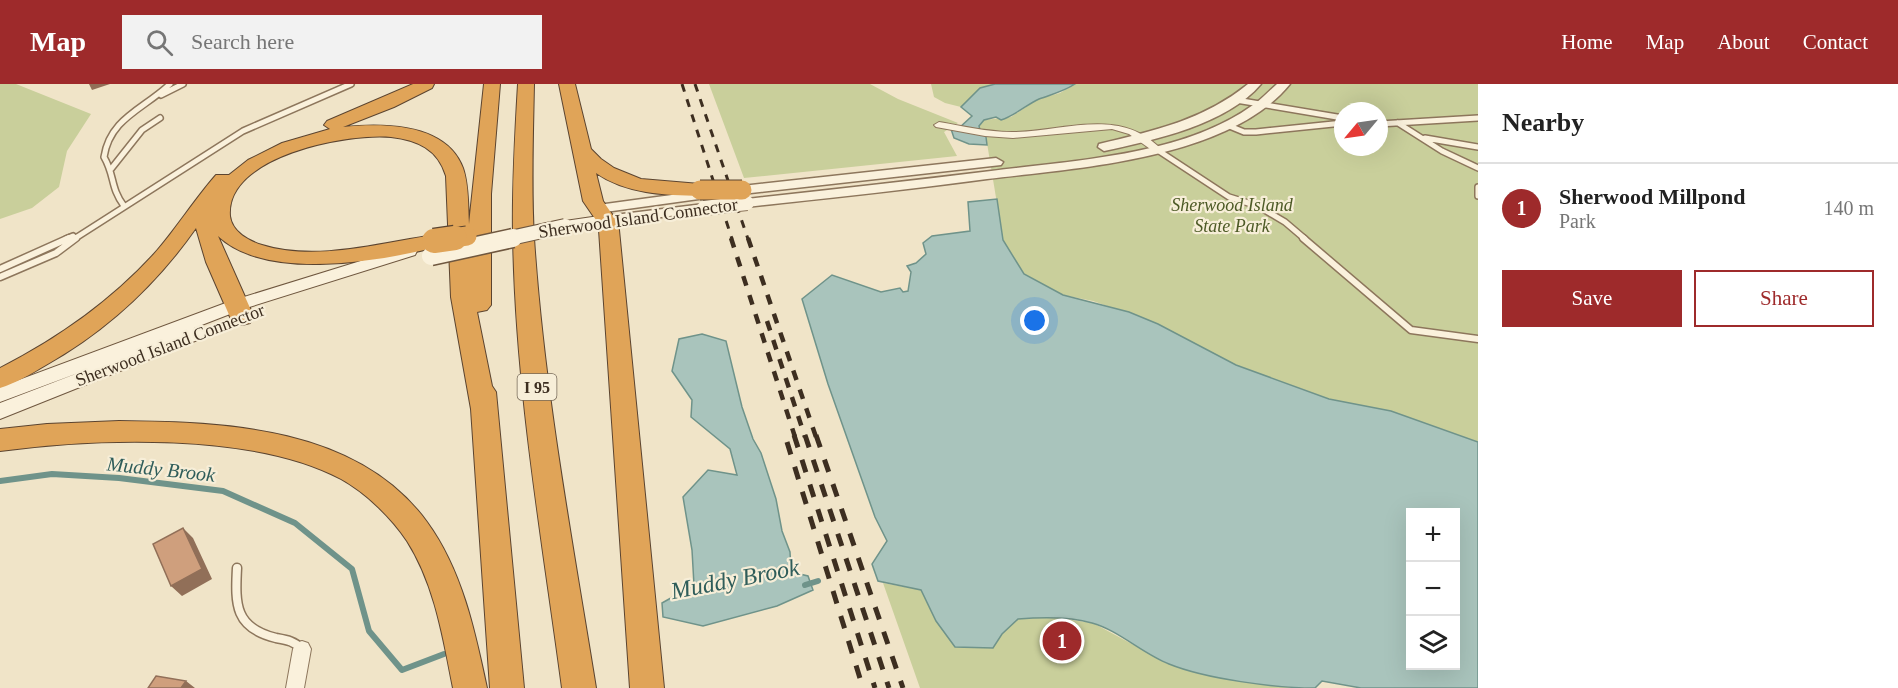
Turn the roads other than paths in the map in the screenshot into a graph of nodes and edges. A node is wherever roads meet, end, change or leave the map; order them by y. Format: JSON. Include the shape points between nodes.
{"nodes":[{"id":1,"x":170,"y":84,"type":"edge"},
{"id":2,"x":183,"y":84,"type":"edge"},
{"id":3,"x":351,"y":84,"type":"edge"},
{"id":4,"x":426,"y":84,"type":"edge"},
{"id":5,"x":492,"y":84,"type":"edge"},
{"id":6,"x":526,"y":84,"type":"edge"},
{"id":7,"x":567,"y":84,"type":"edge"},
{"id":8,"x":1255,"y":84,"type":"edge"},
{"id":9,"x":1284,"y":84,"type":"edge"},
{"id":10,"x":158,"y":96,"type":"junction"},
{"id":11,"x":1235,"y":99,"type":"junction"},
{"id":12,"x":1262,"y":104,"type":"junction"},
{"id":13,"x":1334,"y":116,"type":"edge"},
{"id":14,"x":160,"y":118,"type":"dead end"},
{"id":15,"x":1478,"y":118,"type":"edge"},
{"id":16,"x":1398,"y":123,"type":"junction"},
{"id":17,"x":1334,"y":124,"type":"edge"},
{"id":18,"x":1388,"y":124,"type":"edge"},
{"id":19,"x":939,"y":125,"type":"dead end"},
{"id":20,"x":1227,"y":125,"type":"junction"},
{"id":21,"x":1423,"y":138,"type":"junction"},
{"id":22,"x":1141,"y":139,"type":"junction"},
{"id":23,"x":1478,"y":147,"type":"edge"},
{"id":24,"x":1155,"y":148,"type":"junction"},
{"id":25,"x":582,"y":151,"type":"junction"},
{"id":26,"x":1478,"y":168,"type":"edge"},
{"id":27,"x":111,"y":169,"type":"junction"},
{"id":28,"x":1478,"y":187,"type":"edge"},
{"id":29,"x":209,"y":195,"type":"junction"},
{"id":30,"x":1478,"y":196,"type":"edge"},
{"id":31,"x":744,"y":197,"type":"junction"},
{"id":32,"x":702,"y":198,"type":"junction"},
{"id":33,"x":124,"y":206,"type":"junction"},
{"id":34,"x":602,"y":214,"type":"junction"},
{"id":35,"x":564,"y":220,"type":"junction"},
{"id":36,"x":88,"y":228,"type":"junction"},
{"id":37,"x":467,"y":236,"type":"joint"},
{"id":38,"x":433,"y":247,"type":"junction"},
{"id":39,"x":0,"y":269,"type":"edge"},
{"id":40,"x":0,"y":277,"type":"edge"},
{"id":41,"x":240,"y":311,"type":"junction"},
{"id":42,"x":1478,"y":339,"type":"edge"},
{"id":43,"x":0,"y":380,"type":"edge"},
{"id":44,"x":0,"y":396,"type":"edge"},
{"id":45,"x":484,"y":408,"type":"junction"},
{"id":46,"x":0,"y":411,"type":"edge"},
{"id":47,"x":0,"y":440,"type":"edge"},
{"id":48,"x":237,"y":568,"type":"dead end"},
{"id":49,"x":302,"y":649,"type":"joint"},
{"id":50,"x":295,"y":688,"type":"edge"},
{"id":51,"x":470,"y":688,"type":"edge"},
{"id":52,"x":507,"y":688,"type":"edge"},
{"id":53,"x":579,"y":688,"type":"edge"},
{"id":54,"x":647,"y":688,"type":"edge"}],
"edges":[{"from":1,"to":10,"type":"lane"},
{"from":2,"to":10,"type":"lane"},
{"from":3,"to":33,"type":"lane","via":[[243,131]]},
{"from":4,"to":29,"type":"highway","via":[[365,113],[262,152],[231,172]]},
{"from":5,"to":45,"type":"highway","via":[[478,223]]},
{"from":6,"to":53,"type":"highway","number":"I 95","via":[[521,168],[525,286]]},
{"from":7,"to":25,"type":"highway"},
{"from":8,"to":11,"type":"street","name":"Sherwood Island Connector"},
{"from":9,"to":12,"type":"street","name":"Sherwood Island Connector"},
{"from":10,"to":27,"type":"lane","via":[[130,115],[108,138],[104,157]]},
{"from":11,"to":12,"type":"lane"},
{"from":11,"to":22,"type":"street","name":"Sherwood Island Connector","via":[[1205,116]]},
{"from":12,"to":13,"type":"lane"},
{"from":12,"to":20,"type":"street","name":"Sherwood Island Connector"},
{"from":14,"to":27,"type":"lane","via":[[142,130]]},
{"from":15,"to":16,"type":"lane"},
{"from":16,"to":18,"type":"lane"},
{"from":16,"to":21,"type":"lane"},
{"from":17,"to":20,"type":"lane","via":[[1256,132]]},
{"from":19,"to":22,"type":"street","via":[[1013,135],[1112,126]]},
{"from":20,"to":24,"type":"street","name":"Sherwood Island Connector"},
{"from":21,"to":23,"type":"lane"},
{"from":21,"to":26,"type":"lane"},
{"from":22,"to":24,"type":"street"},
{"from":22,"to":31,"type":"street","name":"Sherwood Island Connector","via":[[1046,156]]},
{"from":24,"to":31,"type":"street","name":"Sherwood Island Connector","via":[[1014,172]]},
{"from":24,"to":42,"type":"lane","via":[[1229,197],[1258,206],[1285,222],[1411,330]]},
{"from":25,"to":32,"type":"highway","via":[[602,170],[631,183]]},
{"from":25,"to":34,"type":"highway","via":[[593,201]]},
{"from":27,"to":33,"type":"lane","via":[[114,193]]},
{"from":28,"to":30,"type":"lane"},
{"from":29,"to":41,"type":"highway","via":[[203,225]]},
{"from":29,"to":43,"type":"highway","via":[[160,261],[121,300],[66,341]]},
{"from":31,"to":32,"type":"highway","bridge":true},
{"from":32,"to":34,"type":"street","name":"Sherwood Island Connector"},
{"from":33,"to":36,"type":"lane"},
{"from":34,"to":35,"type":"main road","name":"Sherwood Island Connector"},
{"from":34,"to":54,"type":"highway","via":[[609,230]]},
{"from":35,"to":37,"type":"main road","name":"Sherwood Island Connector"},
{"from":35,"to":38,"type":"main road","name":"Sherwood Island Connector","bridge":true},
{"from":36,"to":39,"type":"lane"},
{"from":36,"to":40,"type":"lane","via":[[56,253]]},
{"from":37,"to":38,"type":"highway","bridge":true},
{"from":38,"to":41,"type":"main road","name":"Sherwood Island Connector","via":[[323,289]]},
{"from":38,"to":45,"type":"highway","via":[[332,256],[274,255],[237,242],[222,228],[218,212],[227,189],[244,172],[305,141],[378,130],[419,137],[440,147],[451,160],[456,176],[462,297]]},
{"from":41,"to":44,"type":"main road","name":"Sherwood Island Connector"},
{"from":41,"to":46,"type":"main road","name":"Sherwood Island Connector"},
{"from":45,"to":52,"type":"highway"},
{"from":47,"to":51,"type":"highway","via":[[114,432],[237,437],[291,447],[352,471],[400,510],[434,558],[453,606]]},
{"from":48,"to":49,"type":"lane","via":[[235,602],[242,622],[261,633],[294,639]]},
{"from":49,"to":50,"type":"street"}]}
